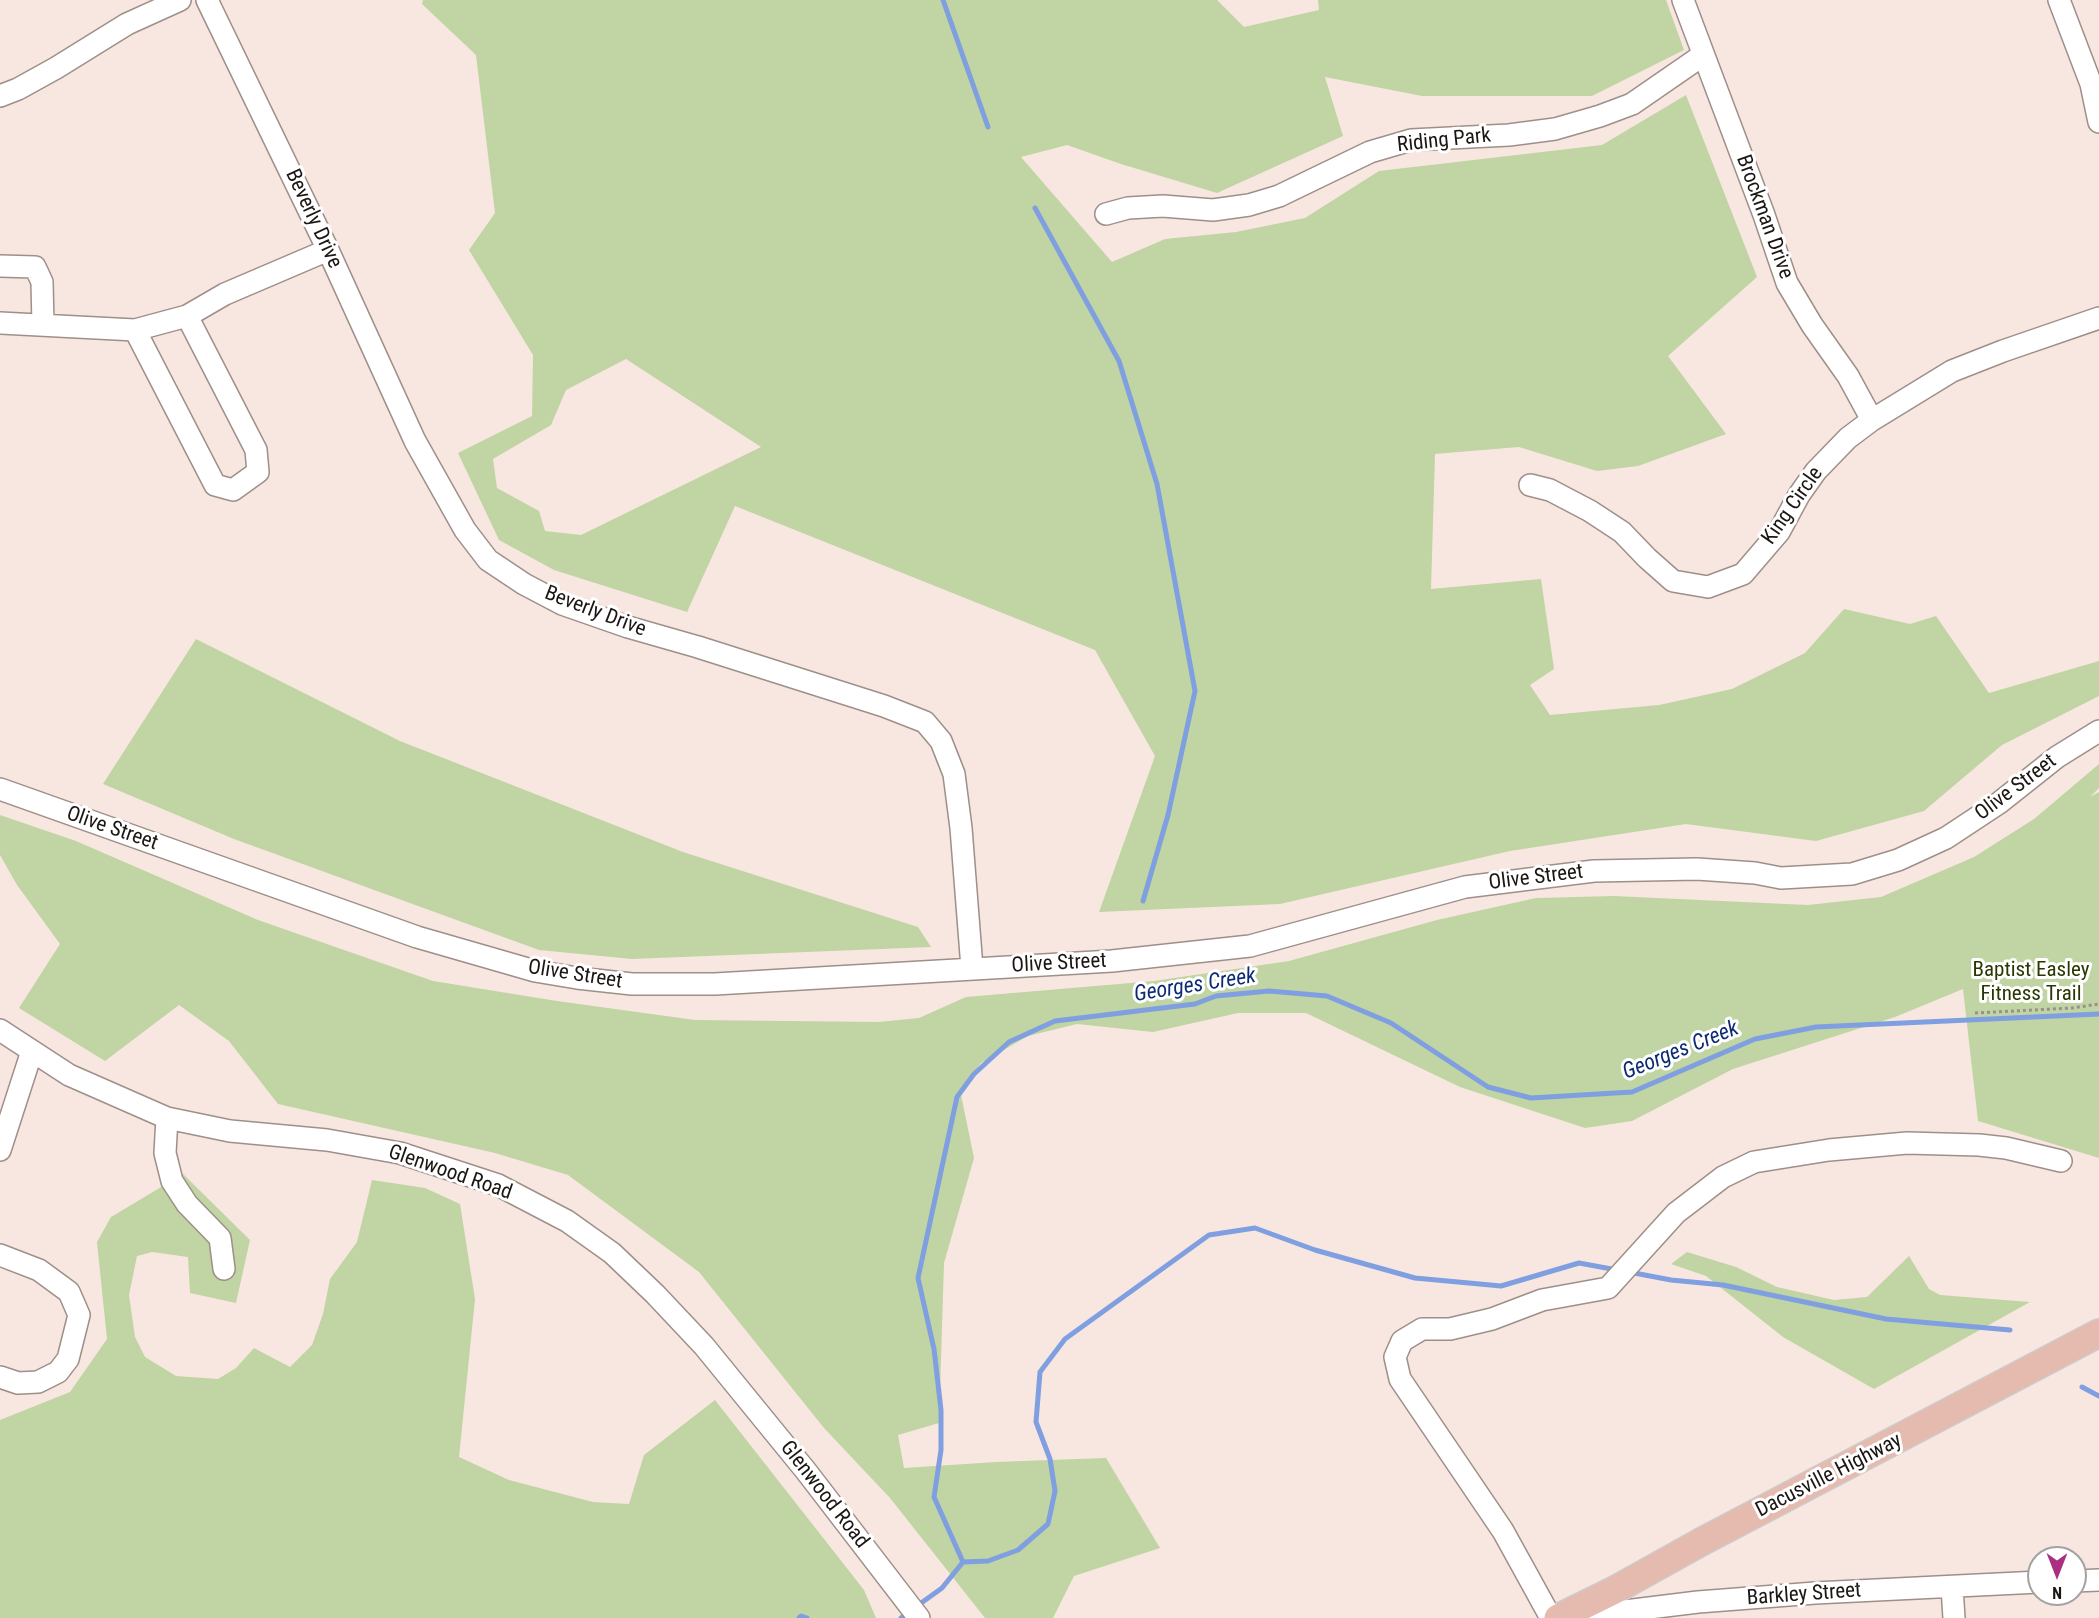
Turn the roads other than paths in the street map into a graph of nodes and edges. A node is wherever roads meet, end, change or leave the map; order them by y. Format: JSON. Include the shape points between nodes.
{"nodes":[{"id":1,"x":180,"y":0,"type":"edge"},
{"id":2,"x":207,"y":0,"type":"edge"},
{"id":3,"x":1683,"y":0,"type":"edge"},
{"id":4,"x":2059,"y":0,"type":"edge"},
{"id":5,"x":1703,"y":55,"type":"junction"},
{"id":6,"x":2095,"y":83,"type":"edge"},
{"id":7,"x":0,"y":96,"type":"edge"},
{"id":8,"x":2099,"y":122,"type":"edge"},
{"id":9,"x":1107,"y":214,"type":"dead end"},
{"id":10,"x":328,"y":249,"type":"junction"},
{"id":11,"x":0,"y":266,"type":"edge"},
{"id":12,"x":187,"y":316,"type":"junction"},
{"id":13,"x":2099,"y":318,"type":"edge"},
{"id":14,"x":0,"y":323,"type":"edge"},
{"id":15,"x":43,"y":324,"type":"junction"},
{"id":16,"x":135,"y":330,"type":"junction"},
{"id":17,"x":1872,"y":420,"type":"junction"},
{"id":18,"x":1530,"y":485,"type":"dead end"},
{"id":19,"x":2099,"y":731,"type":"edge"},
{"id":20,"x":0,"y":789,"type":"edge"},
{"id":21,"x":972,"y":968,"type":"junction"},
{"id":22,"x":0,"y":1030,"type":"edge"},
{"id":23,"x":32,"y":1051,"type":"junction"},
{"id":24,"x":166,"y":1118,"type":"junction"},
{"id":25,"x":0,"y":1150,"type":"edge"},
{"id":26,"x":2061,"y":1161,"type":"dead end"},
{"id":27,"x":0,"y":1255,"type":"edge"},
{"id":28,"x":224,"y":1269,"type":"dead end"},
{"id":29,"x":2099,"y":1333,"type":"edge"},
{"id":30,"x":0,"y":1377,"type":"edge"},
{"id":31,"x":2027,"y":1583,"type":"edge"},
{"id":32,"x":1952,"y":1587,"type":"junction"},
{"id":33,"x":1560,"y":1616,"type":"edge"},
{"id":34,"x":919,"y":1618,"type":"edge"},
{"id":35,"x":1954,"y":1618,"type":"edge"}],
"edges":[{"from":1,"to":7,"type":"street","via":[[127,24],[57,68]]},
{"from":2,"to":10,"type":"street","name":"Beverly Drive"},
{"from":3,"to":5,"type":"street","name":"Brockman Drive"},
{"from":4,"to":6,"type":"street"},
{"from":5,"to":9,"type":"street","name":"Riding Park","via":[[1632,104],[1555,129],[1411,140],[1370,152],[1279,196],[1249,205],[1213,210],[1128,208]]},
{"from":5,"to":17,"type":"street","name":"Brockman Drive","via":[[1787,282]]},
{"from":6,"to":8,"type":"street"},
{"from":10,"to":12,"type":"street","via":[[225,294]]},
{"from":10,"to":21,"type":"street","name":"Beverly Drive","via":[[415,441],[465,530],[488,560],[562,604],[925,722],[941,741],[954,774]]},
{"from":11,"to":15,"type":"street","via":[[35,267],[42,282]]},
{"from":12,"to":16,"type":"street"},
{"from":12,"to":16,"type":"street","via":[[256,450],[258,472],[233,489],[214,485]]},
{"from":13,"to":17,"type":"street","name":"King Circle","via":[[1952,371]]},
{"from":14,"to":15,"type":"street"},
{"from":15,"to":16,"type":"street"},
{"from":17,"to":18,"type":"street","name":"King Circle","via":[[1816,471],[1779,531],[1743,573],[1708,587],[1673,581],[1622,532],[1590,510],[1550,489]]},
{"from":19,"to":21,"type":"street","name":"Olive Street","via":[[1946,838],[1898,860],[1852,874],[1781,878],[1697,869],[1593,871],[1465,887],[1250,946],[1112,961]]},
{"from":20,"to":21,"type":"street","name":"Olive Street","via":[[417,937],[535,971],[632,984],[715,984]]},
{"from":22,"to":23,"type":"street","name":"Glenwood Road"},
{"from":23,"to":24,"type":"street","name":"Glenwood Road","via":[[69,1075]]},
{"from":23,"to":25,"type":"street"},
{"from":24,"to":28,"type":"street","via":[[165,1153],[172,1181],[187,1204],[220,1238]]},
{"from":24,"to":34,"type":"street","name":"Glenwood Road","via":[[230,1131],[327,1140],[400,1153],[498,1185],[567,1221],[612,1253],[704,1346]]},
{"from":26,"to":33,"type":"street","via":[[2006,1148],[1907,1143],[1754,1162],[1723,1177],[1676,1213],[1608,1288],[1542,1300],[1492,1319],[1450,1329],[1422,1329],[1402,1341],[1395,1357],[1400,1379]]},
{"from":27,"to":30,"type":"street","via":[[39,1270],[69,1292],[80,1316],[68,1359],[58,1372],[38,1382],[18,1383]]},
{"from":29,"to":33,"type":"main road","name":"Dacusville Highway"},
{"from":31,"to":32,"type":"street","name":"Barkley Street"},
{"from":32,"to":33,"type":"street","name":"Barkley Street","via":[[1815,1593]]},
{"from":32,"to":35,"type":"street"}]}
